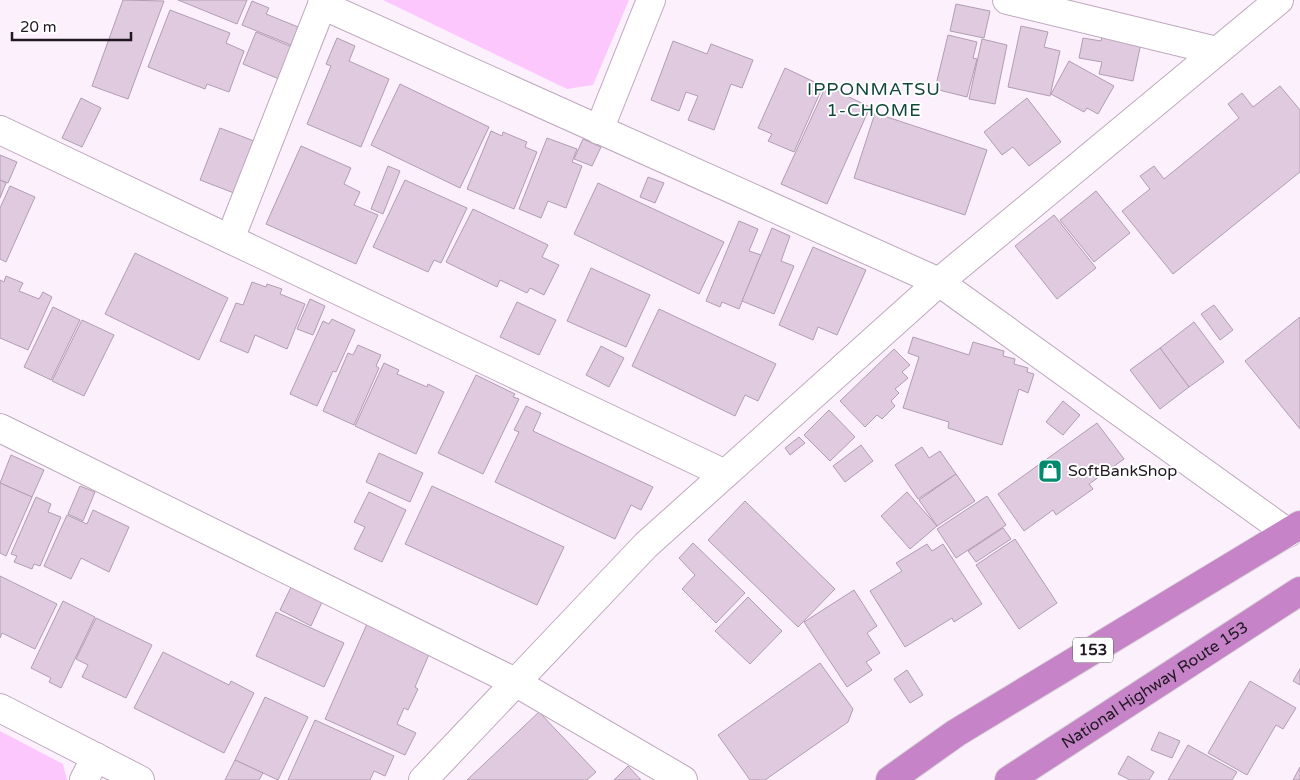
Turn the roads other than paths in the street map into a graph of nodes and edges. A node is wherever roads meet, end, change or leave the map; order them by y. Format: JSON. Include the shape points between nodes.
{"nodes":[{"id":1,"x":651,"y":0,"type":"edge"},
{"id":2,"x":1008,"y":0,"type":"edge"},
{"id":3,"x":1279,"y":0,"type":"edge"},
{"id":4,"x":323,"y":3,"type":"edge"},
{"id":5,"x":1217,"y":51,"type":"junction"},
{"id":6,"x":0,"y":130,"type":"edge"},
{"id":7,"x":599,"y":130,"type":"junction"},
{"id":8,"x":230,"y":240,"type":"junction"},
{"id":9,"x":938,"y":282,"type":"junction"},
{"id":10,"x":0,"y":428,"type":"edge"},
{"id":11,"x":725,"y":474,"type":"junction"},
{"id":12,"x":1294,"y":529,"type":"edge"},
{"id":13,"x":1300,"y":591,"type":"edge"},
{"id":14,"x":516,"y":682,"type":"junction"},
{"id":15,"x":0,"y":708,"type":"edge"},
{"id":16,"x":90,"y":769,"type":"edge"},
{"id":17,"x":140,"y":780,"type":"edge"},
{"id":18,"x":423,"y":780,"type":"edge"},
{"id":19,"x":683,"y":780,"type":"edge"},
{"id":20,"x":890,"y":780,"type":"edge"},
{"id":21,"x":1009,"y":780,"type":"edge"}],
"edges":[{"from":1,"to":7,"type":"street"},
{"from":2,"to":5,"type":"street"},
{"from":3,"to":5,"type":"street"},
{"from":4,"to":7,"type":"street"},
{"from":4,"to":8,"type":"street"},
{"from":5,"to":9,"type":"street"},
{"from":6,"to":8,"type":"street"},
{"from":7,"to":9,"type":"street"},
{"from":8,"to":11,"type":"street"},
{"from":9,"to":11,"type":"street"},
{"from":9,"to":12,"type":"street"},
{"from":10,"to":14,"type":"street"},
{"from":11,"to":14,"type":"street","via":[[646,545]]},
{"from":12,"to":20,"type":"highway","number":"153","via":[[956,733]]},
{"from":13,"to":21,"type":"highway","name":"National Highway Route 153"},
{"from":14,"to":18,"type":"street"},
{"from":14,"to":19,"type":"street"},
{"from":15,"to":16,"type":"street"},
{"from":16,"to":17,"type":"street"}]}
